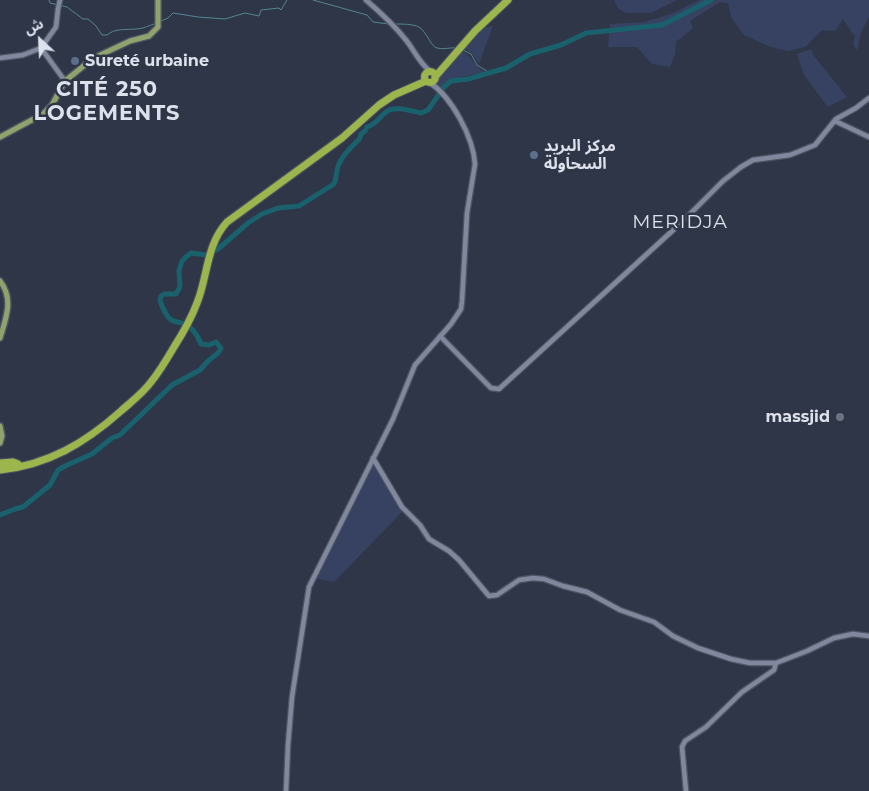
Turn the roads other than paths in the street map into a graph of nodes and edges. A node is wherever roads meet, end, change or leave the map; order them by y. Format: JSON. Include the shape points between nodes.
{"nodes":[{"id":1,"x":60,"y":0,"type":"edge"},
{"id":2,"x":158,"y":0,"type":"edge"},
{"id":3,"x":366,"y":0,"type":"edge"},
{"id":4,"x":503,"y":0,"type":"edge"},
{"id":5,"x":508,"y":0,"type":"edge"},
{"id":6,"x":461,"y":45,"type":"junction"},
{"id":7,"x":41,"y":48,"type":"junction"},
{"id":8,"x":0,"y":58,"type":"edge"},
{"id":9,"x":431,"y":79,"type":"junction"},
{"id":10,"x":66,"y":81,"type":"junction"},
{"id":11,"x":869,"y":98,"type":"edge"},
{"id":12,"x":835,"y":121,"type":"junction"},
{"id":13,"x":0,"y":137,"type":"edge"},
{"id":14,"x":869,"y":137,"type":"edge"},
{"id":15,"x":0,"y":281,"type":"edge"},
{"id":16,"x":183,"y":329,"type":"junction"},
{"id":17,"x":440,"y":336,"type":"junction"},
{"id":18,"x":0,"y":338,"type":"edge"},
{"id":19,"x":0,"y":426,"type":"edge"},
{"id":20,"x":0,"y":443,"type":"edge"},
{"id":21,"x":372,"y":458,"type":"junction"},
{"id":22,"x":0,"y":467,"type":"edge"},
{"id":23,"x":869,"y":636,"type":"edge"},
{"id":24,"x":776,"y":663,"type":"junction"},
{"id":25,"x":286,"y":791,"type":"edge"},
{"id":26,"x":686,"y":791,"type":"edge"}],
"edges":[{"from":1,"to":7,"type":"main road","via":[[56,27]]},
{"from":2,"to":10,"type":"main road","via":[[158,27],[149,36],[130,40],[98,56]]},
{"from":3,"to":9,"type":"main road","via":[[407,41]]},
{"from":4,"to":6,"type":"highway","via":[[471,30]]},
{"from":5,"to":6,"type":"highway"},
{"from":6,"to":9,"type":"highway"},
{"from":7,"to":8,"type":"main road","via":[[23,55]]},
{"from":7,"to":10,"type":"main road"},
{"from":9,"to":16,"type":"highway","via":[[379,100],[340,135],[232,213],[217,228]]},
{"from":9,"to":17,"type":"main road","via":[[463,124],[475,164],[467,213],[461,308]]},
{"from":10,"to":13,"type":"main road","via":[[43,114]]},
{"from":11,"to":12,"type":"main road"},
{"from":12,"to":14,"type":"main road"},
{"from":12,"to":17,"type":"main road","via":[[815,145],[790,155],[753,160],[731,175],[499,389],[491,388]]},
{"from":15,"to":18,"type":"main road","via":[[9,304]]},
{"from":16,"to":22,"type":"highway","via":[[148,380],[92,430],[41,458]]},
{"from":16,"to":22,"type":"highway","via":[[147,387],[94,434],[51,458],[31,465]]},
{"from":17,"to":21,"type":"main road","via":[[414,365],[393,419]]},
{"from":19,"to":20,"type":"main road"},
{"from":21,"to":24,"type":"main road","via":[[402,507],[429,539],[459,560],[489,596],[497,595],[519,580],[539,578],[588,592],[620,610],[654,622],[698,648],[740,661]]},
{"from":21,"to":25,"type":"main road","via":[[316,570],[307,595],[291,705]]},
{"from":23,"to":24,"type":"main road","via":[[853,634],[834,638]]},
{"from":24,"to":26,"type":"main road","via":[[774,670],[742,692],[685,742],[682,747]]}]}
